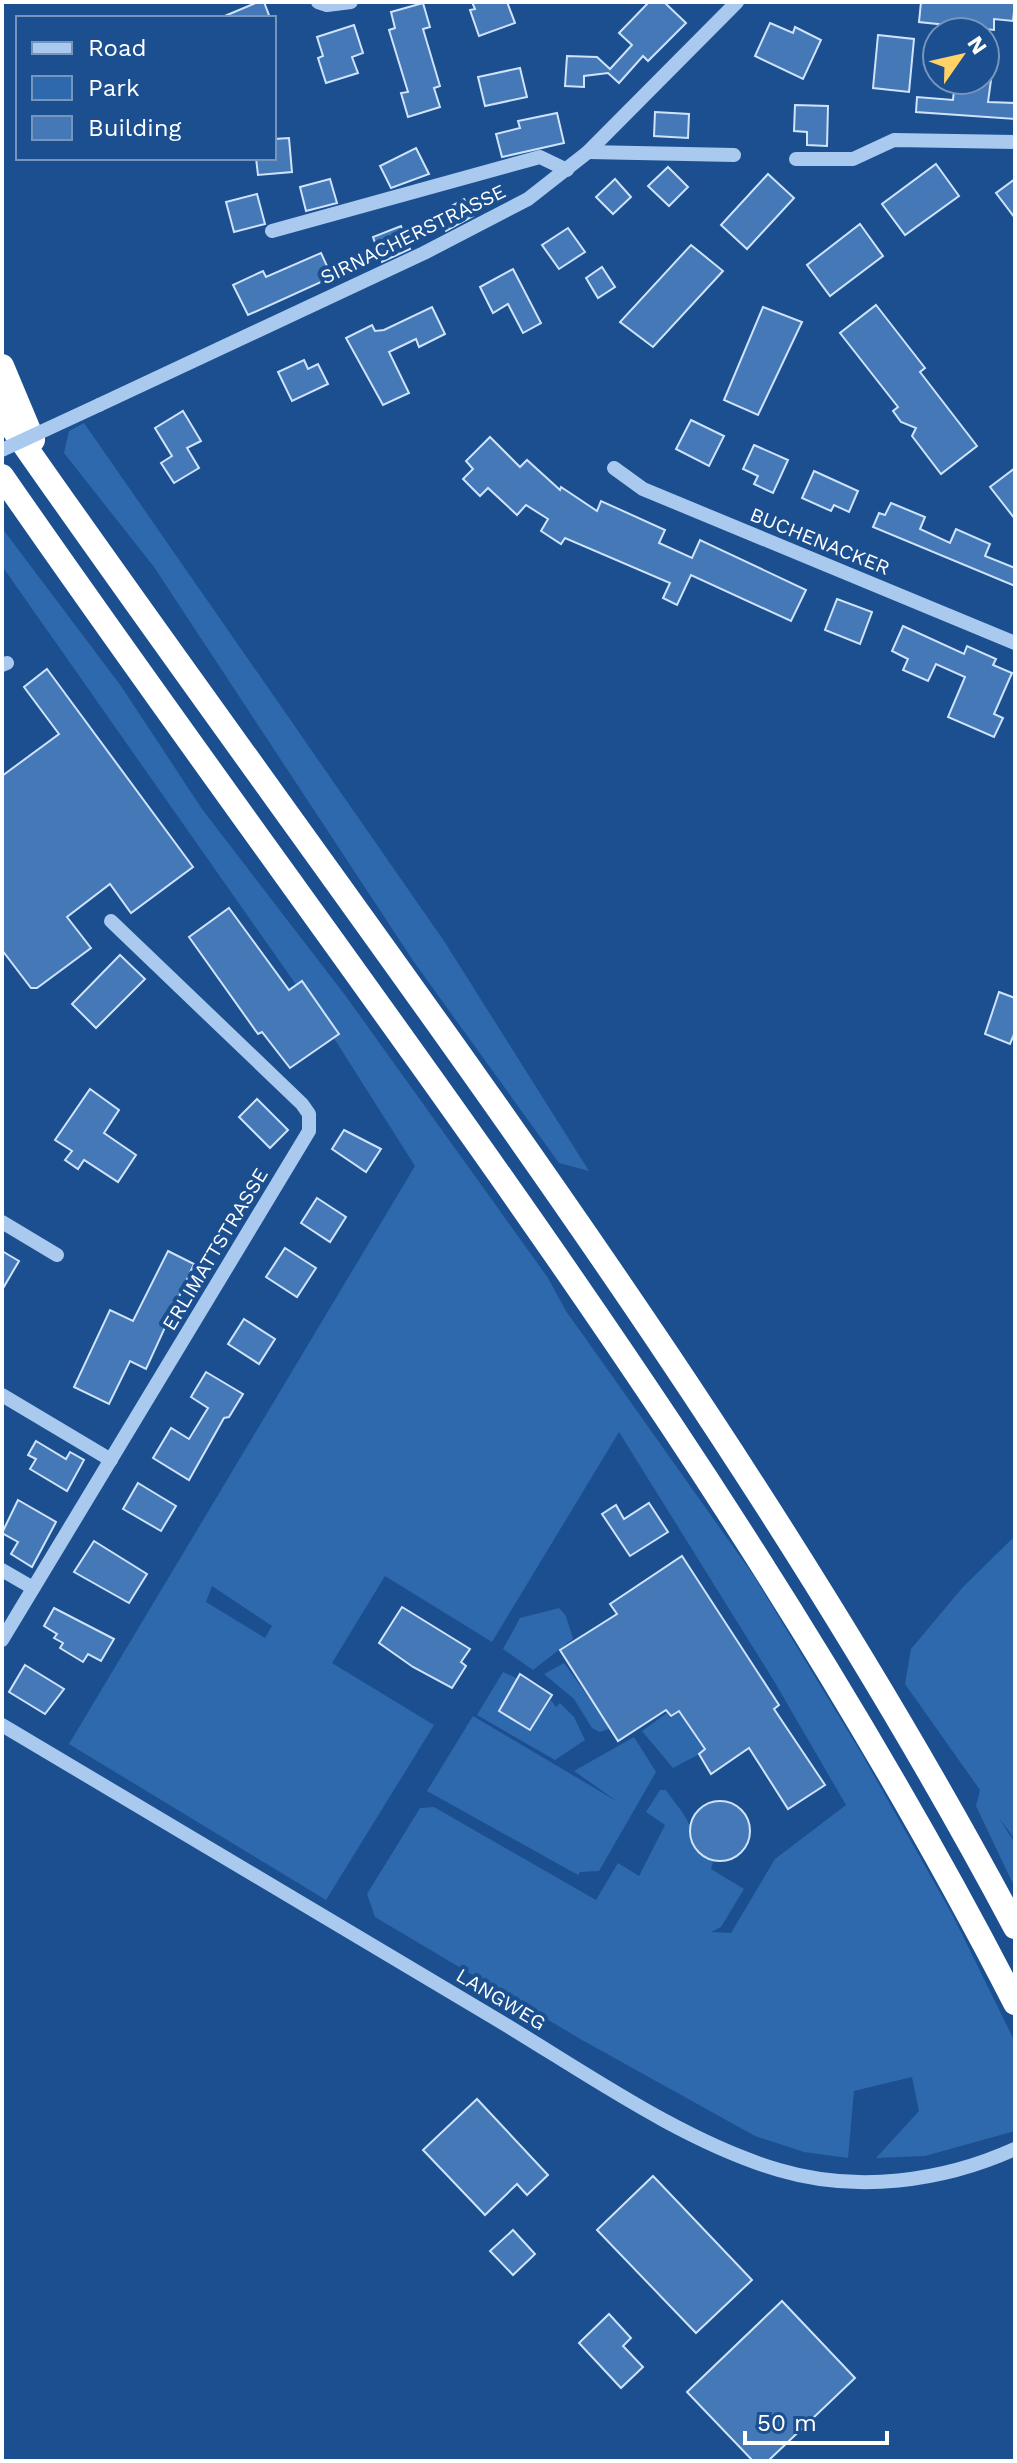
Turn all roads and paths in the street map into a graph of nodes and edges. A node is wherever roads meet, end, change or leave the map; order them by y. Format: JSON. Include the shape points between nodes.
{"nodes":[{"id":1,"x":318,"y":2,"type":"edge"},
{"id":2,"x":351,"y":2,"type":"edge"},
{"id":3,"x":737,"y":2,"type":"edge"},
{"id":4,"x":1015,"y":142,"type":"edge"},
{"id":5,"x":588,"y":152,"type":"junction"},
{"id":6,"x":734,"y":155,"type":"dead end"},
{"id":7,"x":796,"y":159,"type":"dead end"},
{"id":8,"x":567,"y":170,"type":"junction"},
{"id":9,"x":272,"y":231,"type":"dead end"},
{"id":10,"x":2,"y":366,"type":"edge"},
{"id":11,"x":2,"y":413,"type":"edge"},
{"id":12,"x":2,"y":450,"type":"edge"},
{"id":13,"x":614,"y":468,"type":"dead end"},
{"id":14,"x":2,"y":476,"type":"edge"},
{"id":15,"x":50,"y":483,"type":"junction"},
{"id":16,"x":2,"y":488,"type":"edge"},
{"id":17,"x":25,"y":510,"type":"junction"},
{"id":18,"x":1015,"y":643,"type":"edge"},
{"id":19,"x":111,"y":921,"type":"dead end"},
{"id":20,"x":2,"y":1222,"type":"edge"},
{"id":21,"x":57,"y":1255,"type":"dead end"},
{"id":22,"x":2,"y":1395,"type":"edge"},
{"id":23,"x":111,"y":1460,"type":"junction"},
{"id":24,"x":2,"y":1570,"type":"edge"},
{"id":25,"x":33,"y":1588,"type":"junction"},
{"id":26,"x":2,"y":1640,"type":"edge"},
{"id":27,"x":2,"y":1725,"type":"edge"},
{"id":28,"x":1015,"y":1927,"type":"edge"},
{"id":29,"x":1015,"y":2003,"type":"edge"},
{"id":30,"x":1015,"y":2149,"type":"edge"}],
"edges":[{"from":1,"to":2,"type":"street"},
{"from":3,"to":5,"type":"street","name":"SIRNACHERSTRASSE"},
{"from":4,"to":7,"type":"street","via":[[894,140],[853,159]]},
{"from":5,"to":6,"type":"street"},
{"from":5,"to":8,"type":"street","name":"SIRNACHERSTRASSE"},
{"from":8,"to":9,"type":"street","via":[[540,157]]},
{"from":8,"to":12,"type":"street","name":"SIRNACHERSTRASSE","bridge":true,"via":[[490,220]]},
{"from":10,"to":15,"type":"highway"},
{"from":11,"to":15,"type":"highway"},
{"from":13,"to":18,"type":"street","name":"BUCHENACKER","via":[[643,489]]},
{"from":14,"to":17,"type":"highway"},
{"from":15,"to":28,"type":"highway","via":[[694,1395],[856,1650]]},
{"from":16,"to":17,"type":"highway"},
{"from":17,"to":29,"type":"highway","via":[[429,1075],[660,1410],[816,1653]]},
{"from":19,"to":23,"type":"street","name":"ERLIMATTSTRASSE","via":[[309,1114],[309,1131]]},
{"from":20,"to":21,"type":"street"},
{"from":22,"to":23,"type":"street"},
{"from":23,"to":25,"type":"street","name":"ERLIMATTSTRASSE"},
{"from":24,"to":25,"type":"street"},
{"from":25,"to":26,"type":"street","name":"ERLIMATTSTRASSE"},
{"from":27,"to":30,"type":"street","name":"LANGWEG","via":[[724,2150],[803,2176],[884,2182],[967,2167]]}]}
